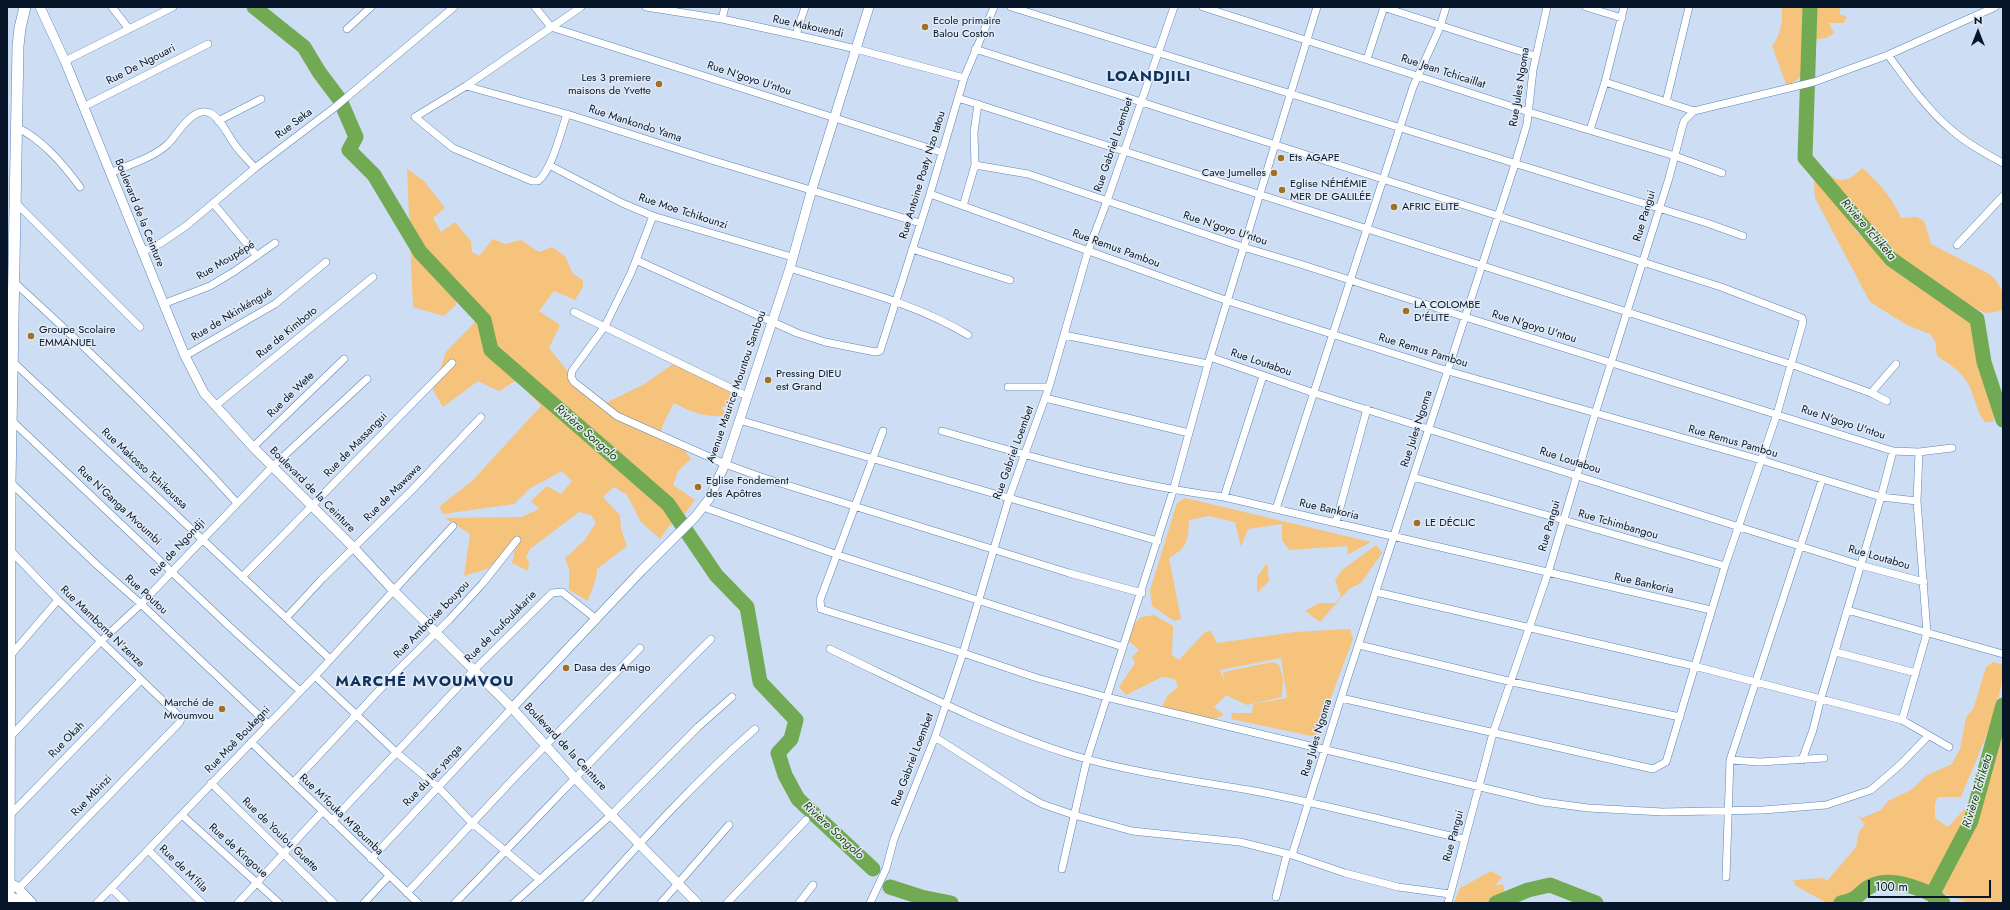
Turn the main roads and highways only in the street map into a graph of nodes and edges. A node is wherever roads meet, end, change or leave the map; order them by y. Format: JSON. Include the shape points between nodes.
{"nodes":[{"id":1,"x":26,"y":7,"type":"edge"},
{"id":2,"x":8,"y":882,"type":"edge"},
{"id":3,"x":8,"y":899,"type":"edge"}],
"edges":[{"from":1,"to":2,"type":"main road","via":[[18,46],[14,202]]},
{"from":2,"to":3,"type":"main road"}]}
